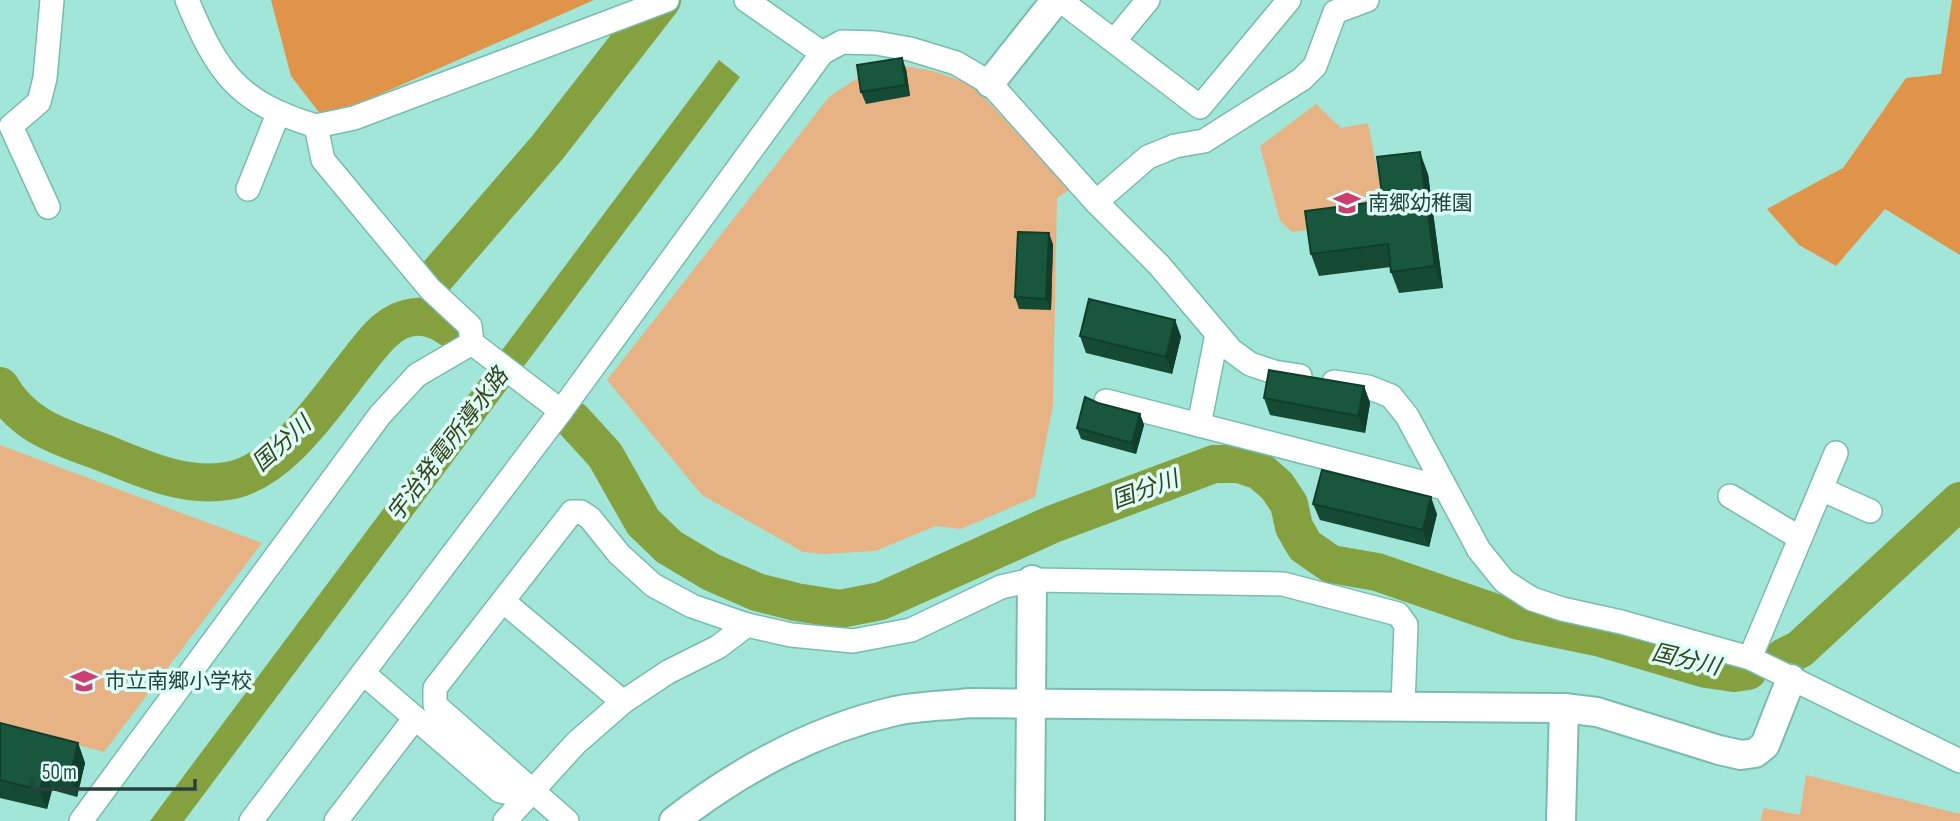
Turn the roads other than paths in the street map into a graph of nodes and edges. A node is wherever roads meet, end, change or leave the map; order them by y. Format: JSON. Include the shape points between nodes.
{"nodes":[{"id":1,"x":51,"y":0,"type":"edge"},
{"id":2,"x":187,"y":0,"type":"edge"},
{"id":3,"x":746,"y":0,"type":"edge"},
{"id":4,"x":1058,"y":0,"type":"edge"},
{"id":5,"x":1148,"y":0,"type":"edge"},
{"id":6,"x":1289,"y":0,"type":"edge"},
{"id":7,"x":1367,"y":0,"type":"edge"},
{"id":8,"x":657,"y":3,"type":"edge"},
{"id":9,"x":1114,"y":41,"type":"junction"},
{"id":10,"x":822,"y":53,"type":"junction"},
{"id":11,"x":990,"y":83,"type":"junction"},
{"id":12,"x":278,"y":114,"type":"junction"},
{"id":13,"x":316,"y":126,"type":"junction"},
{"id":14,"x":248,"y":189,"type":"dead end"},
{"id":15,"x":1096,"y":202,"type":"junction"},
{"id":16,"x":48,"y":207,"type":"dead end"},
{"id":17,"x":1217,"y":334,"type":"junction"},
{"id":18,"x":472,"y":344,"type":"junction"},
{"id":19,"x":1106,"y":401,"type":"dead end"},
{"id":20,"x":561,"y":411,"type":"junction"},
{"id":21,"x":1199,"y":425,"type":"junction"},
{"id":22,"x":1836,"y":453,"type":"dead end"},
{"id":23,"x":1444,"y":488,"type":"junction"},
{"id":24,"x":1821,"y":489,"type":"junction"},
{"id":25,"x":1730,"y":496,"type":"dead end"},
{"id":26,"x":1870,"y":511,"type":"dead end"},
{"id":27,"x":1800,"y":538,"type":"junction"},
{"id":28,"x":1032,"y":580,"type":"junction"},
{"id":29,"x":503,"y":601,"type":"junction"},
{"id":30,"x":747,"y":625,"type":"junction"},
{"id":31,"x":1750,"y":658,"type":"junction"},
{"id":32,"x":363,"y":673,"type":"junction"},
{"id":33,"x":1791,"y":679,"type":"junction"},
{"id":34,"x":623,"y":702,"type":"junction"},
{"id":35,"x":1031,"y":703,"type":"junction"},
{"id":36,"x":1403,"y":706,"type":"junction"},
{"id":37,"x":1564,"y":708,"type":"junction"},
{"id":38,"x":415,"y":718,"type":"junction"},
{"id":39,"x":1960,"y":761,"type":"edge"},
{"id":40,"x":532,"y":790,"type":"junction"},
{"id":41,"x":81,"y":821,"type":"edge"},
{"id":42,"x":251,"y":821,"type":"edge"},
{"id":43,"x":336,"y":821,"type":"edge"},
{"id":44,"x":505,"y":821,"type":"edge"},
{"id":45,"x":567,"y":821,"type":"edge"},
{"id":46,"x":674,"y":821,"type":"edge"},
{"id":47,"x":1030,"y":821,"type":"edge"},
{"id":48,"x":1561,"y":821,"type":"edge"}],
"edges":[{"from":1,"to":16,"type":"street","via":[[39,102],[11,126]]},
{"from":2,"to":12,"type":"street","via":[[226,74],[247,96]]},
{"from":3,"to":10,"type":"street"},
{"from":4,"to":9,"type":"street"},
{"from":4,"to":11,"type":"street"},
{"from":5,"to":9,"type":"street"},
{"from":6,"to":9,"type":"street","via":[[1200,107]]},
{"from":7,"to":15,"type":"street","via":[[1335,12],[1315,66],[1302,79],[1204,141],[1148,157]]},
{"from":8,"to":13,"type":"street","via":[[354,118]]},
{"from":10,"to":11,"type":"street","via":[[842,42],[910,49],[956,63]]},
{"from":10,"to":20,"type":"street"},
{"from":11,"to":15,"type":"street"},
{"from":12,"to":13,"type":"street"},
{"from":12,"to":14,"type":"street"},
{"from":13,"to":18,"type":"street","via":[[323,160],[430,289],[470,326]]},
{"from":15,"to":17,"type":"street","via":[[1159,265]]},
{"from":17,"to":21,"type":"street"},
{"from":17,"to":23,"type":"street","via":[[1251,364],[1368,387],[1391,396],[1407,416]]},
{"from":18,"to":20,"type":"street"},
{"from":18,"to":41,"type":"street","via":[[417,375],[380,415]]},
{"from":19,"to":21,"type":"street"},
{"from":20,"to":32,"type":"street"},
{"from":21,"to":23,"type":"street"},
{"from":22,"to":24,"type":"street"},
{"from":23,"to":31,"type":"street","via":[[1479,550],[1503,581],[1532,599]]},
{"from":24,"to":26,"type":"street"},
{"from":24,"to":27,"type":"street"},
{"from":25,"to":27,"type":"street"},
{"from":27,"to":31,"type":"street"},
{"from":28,"to":30,"type":"street","via":[[1001,587],[911,630],[853,641]]},
{"from":28,"to":35,"type":"street"},
{"from":28,"to":36,"type":"street","via":[[1283,584],[1398,614],[1406,625]]},
{"from":29,"to":30,"type":"street","via":[[572,512],[581,512],[653,585],[692,606]]},
{"from":29,"to":34,"type":"street"},
{"from":29,"to":40,"type":"street","via":[[435,688],[435,705]]},
{"from":30,"to":34,"type":"street"},
{"from":31,"to":33,"type":"street"},
{"from":32,"to":38,"type":"street"},
{"from":32,"to":42,"type":"street"},
{"from":33,"to":37,"type":"street","via":[[1766,745],[1741,755],[1597,712]]},
{"from":33,"to":39,"type":"street"},
{"from":34,"to":40,"type":"street"},
{"from":35,"to":36,"type":"street"},
{"from":35,"to":46,"type":"street","via":[[971,703],[897,711],[830,731],[780,751]]},
{"from":35,"to":47,"type":"street"},
{"from":36,"to":37,"type":"street"},
{"from":37,"to":48,"type":"street"},
{"from":38,"to":40,"type":"street","via":[[500,791]]},
{"from":38,"to":43,"type":"street"},
{"from":40,"to":44,"type":"street"},
{"from":40,"to":45,"type":"street"}]}
